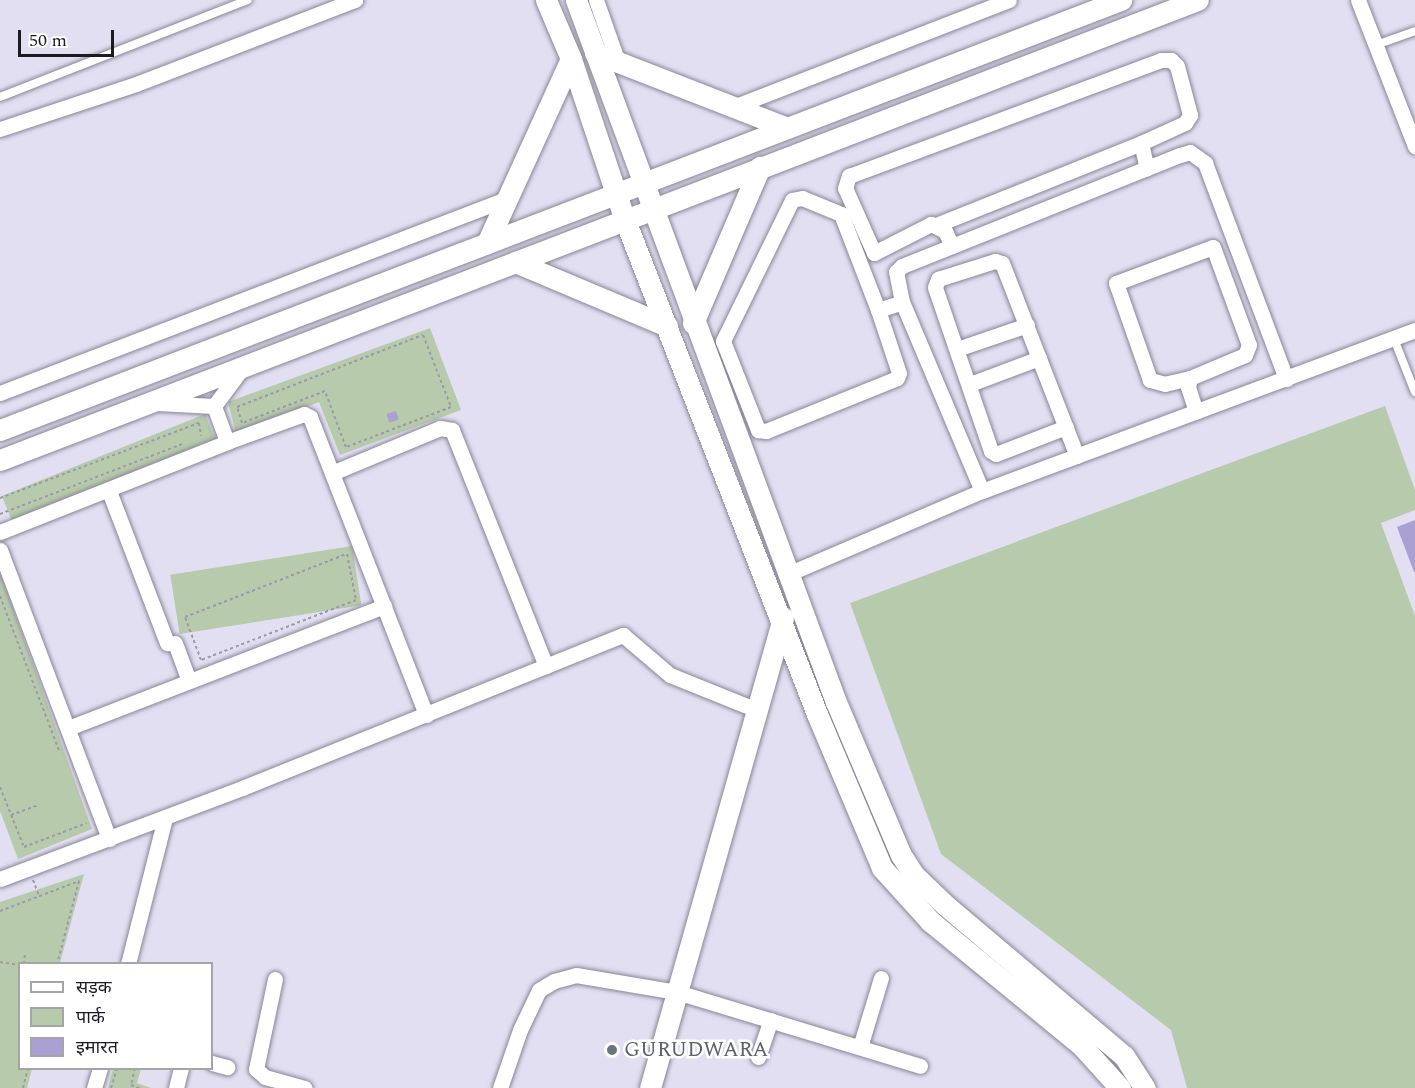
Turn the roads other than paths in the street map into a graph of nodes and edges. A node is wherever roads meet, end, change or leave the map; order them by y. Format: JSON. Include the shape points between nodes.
{"nodes":[{"id":1,"x":248,"y":0,"type":"edge"},
{"id":2,"x":355,"y":0,"type":"edge"},
{"id":3,"x":546,"y":0,"type":"edge"},
{"id":4,"x":576,"y":0,"type":"edge"},
{"id":5,"x":596,"y":0,"type":"edge"},
{"id":6,"x":1010,"y":0,"type":"edge"},
{"id":7,"x":1121,"y":0,"type":"edge"},
{"id":8,"x":1198,"y":0,"type":"edge"},
{"id":9,"x":1358,"y":0,"type":"edge"},
{"id":10,"x":1415,"y":31,"type":"edge"},
{"id":11,"x":1376,"y":45,"type":"junction"},
{"id":12,"x":595,"y":53,"type":"junction"},
{"id":13,"x":571,"y":60,"type":"junction"},
{"id":14,"x":618,"y":62,"type":"junction"},
{"id":15,"x":0,"y":97,"type":"edge"},
{"id":16,"x":733,"y":107,"type":"junction"},
{"id":17,"x":787,"y":128,"type":"junction"},
{"id":18,"x":0,"y":129,"type":"edge"},
{"id":19,"x":1141,"y":143,"type":"junction"},
{"id":20,"x":1415,"y":146,"type":"edge"},
{"id":21,"x":760,"y":167,"type":"junction"},
{"id":22,"x":1147,"y":168,"type":"junction"},
{"id":23,"x":645,"y":183,"type":"junction"},
{"id":24,"x":615,"y":194,"type":"junction"},
{"id":25,"x":503,"y":200,"type":"junction"},
{"id":26,"x":654,"y":209,"type":"junction"},
{"id":27,"x":625,"y":220,"type":"junction"},
{"id":28,"x":936,"y":225,"type":"junction"},
{"id":29,"x":486,"y":243,"type":"junction"},
{"id":30,"x":952,"y":246,"type":"junction"},
{"id":31,"x":515,"y":262,"type":"junction"},
{"id":32,"x":902,"y":302,"type":"junction"},
{"id":33,"x":878,"y":310,"type":"junction"},
{"id":34,"x":693,"y":323,"type":"junction"},
{"id":35,"x":1027,"y":325,"type":"junction"},
{"id":36,"x":667,"y":326,"type":"junction"},
{"id":37,"x":1415,"y":330,"type":"edge"},
{"id":38,"x":1394,"y":339,"type":"junction"},
{"id":39,"x":957,"y":349,"type":"junction"},
{"id":40,"x":1039,"y":358,"type":"junction"},
{"id":41,"x":243,"y":367,"type":"junction"},
{"id":42,"x":1190,"y":378,"type":"junction"},
{"id":43,"x":1286,"y":379,"type":"junction"},
{"id":44,"x":970,"y":384,"type":"junction"},
{"id":45,"x":1414,"y":388,"type":"edge"},
{"id":46,"x":0,"y":393,"type":"edge"},
{"id":47,"x":149,"y":402,"type":"junction"},
{"id":48,"x":214,"y":406,"type":"junction"},
{"id":49,"x":1196,"y":412,"type":"junction"},
{"id":50,"x":1066,"y":427,"type":"junction"},
{"id":51,"x":0,"y":430,"type":"edge"},
{"id":52,"x":227,"y":442,"type":"junction"},
{"id":53,"x":1077,"y":456,"type":"junction"},
{"id":54,"x":0,"y":460,"type":"edge"},
{"id":55,"x":332,"y":473,"type":"junction"},
{"id":56,"x":109,"y":491,"type":"junction"},
{"id":57,"x":982,"y":491,"type":"junction"},
{"id":58,"x":0,"y":532,"type":"edge"},
{"id":59,"x":0,"y":550,"type":"edge"},
{"id":60,"x":788,"y":574,"type":"junction"},
{"id":61,"x":384,"y":606,"type":"junction"},
{"id":62,"x":782,"y":618,"type":"junction"},
{"id":63,"x":546,"y":666,"type":"junction"},
{"id":64,"x":189,"y":681,"type":"junction"},
{"id":65,"x":757,"y":710,"type":"junction"},
{"id":66,"x":426,"y":715,"type":"junction"},
{"id":67,"x":68,"y":728,"type":"junction"},
{"id":68,"x":165,"y":818,"type":"junction"},
{"id":69,"x":109,"y":839,"type":"junction"},
{"id":70,"x":1,"y":876,"type":"edge"},
{"id":71,"x":128,"y":962,"type":"edge"},
{"id":72,"x":881,"y":978,"type":"dead end"},
{"id":73,"x":275,"y":979,"type":"dead end"},
{"id":74,"x":677,"y":992,"type":"junction"},
{"id":75,"x":771,"y":1020,"type":"junction"},
{"id":76,"x":860,"y":1047,"type":"junction"},
{"id":77,"x":758,"y":1058,"type":"dead end"},
{"id":78,"x":213,"y":1063,"type":"edge"},
{"id":79,"x":920,"y":1066,"type":"dead end"},
{"id":80,"x":227,"y":1067,"type":"dead end"},
{"id":81,"x":99,"y":1070,"type":"edge"},
{"id":82,"x":180,"y":1070,"type":"edge"},
{"id":83,"x":94,"y":1088,"type":"edge"},
{"id":84,"x":176,"y":1088,"type":"edge"},
{"id":85,"x":304,"y":1088,"type":"edge"},
{"id":86,"x":500,"y":1088,"type":"edge"},
{"id":87,"x":650,"y":1088,"type":"edge"},
{"id":88,"x":1120,"y":1088,"type":"edge"},
{"id":89,"x":1145,"y":1088,"type":"edge"}],
"edges":[{"from":1,"to":15,"type":"lane"},
{"from":2,"to":18,"type":"street","via":[[136,84]]},
{"from":3,"to":13,"type":"main road"},
{"from":4,"to":12,"type":"main road"},
{"from":5,"to":14,"type":"street"},
{"from":6,"to":16,"type":"street"},
{"from":7,"to":17,"type":"main road"},
{"from":8,"to":21,"type":"main road"},
{"from":9,"to":11,"type":"street"},
{"from":10,"to":11,"type":"lane"},
{"from":11,"to":20,"type":"street"},
{"from":12,"to":14,"type":"main road"},
{"from":12,"to":23,"type":"main road"},
{"from":13,"to":24,"type":"main road"},
{"from":13,"to":25,"type":"main road"},
{"from":14,"to":16,"type":"main road"},
{"from":16,"to":17,"type":"main road"},
{"from":17,"to":23,"type":"main road"},
{"from":19,"to":22,"type":"street"},
{"from":19,"to":28,"type":"street"},
{"from":19,"to":28,"type":"street","via":[[1185,123],[1190,115],[1177,66],[1171,60],[1161,60],[849,176],[846,188],[874,253]]},
{"from":21,"to":26,"type":"main road"},
{"from":21,"to":34,"type":"main road"},
{"from":22,"to":30,"type":"street"},
{"from":22,"to":43,"type":"street","via":[[1190,152],[1205,163]]},
{"from":23,"to":24,"type":"main road"},
{"from":23,"to":26,"type":"main road"},
{"from":24,"to":27,"type":"main road"},
{"from":24,"to":29,"type":"main road"},
{"from":25,"to":29,"type":"main road"},
{"from":25,"to":46,"type":"street"},
{"from":26,"to":27,"type":"main road"},
{"from":26,"to":34,"type":"main road"},
{"from":27,"to":31,"type":"main road"},
{"from":27,"to":36,"type":"main road"},
{"from":28,"to":30,"type":"street","via":[[945,231]]},
{"from":29,"to":51,"type":"main road"},
{"from":30,"to":32,"type":"street","via":[[896,272]]},
{"from":31,"to":36,"type":"main road"},
{"from":31,"to":41,"type":"main road"},
{"from":32,"to":33,"type":"street"},
{"from":32,"to":57,"type":"street"},
{"from":33,"to":33,"type":"street","via":[[899,373],[897,378],[766,431],[758,430],[723,341],[792,200],[802,198],[841,214]]},
{"from":34,"to":60,"type":"main road"},
{"from":35,"to":39,"type":"street"},
{"from":35,"to":39,"type":"street","via":[[1002,262],[938,279],[935,287]]},
{"from":35,"to":40,"type":"street"},
{"from":36,"to":62,"type":"main road"},
{"from":37,"to":38,"type":"street"},
{"from":38,"to":43,"type":"street"},
{"from":38,"to":45,"type":"lane"},
{"from":39,"to":44,"type":"street"},
{"from":40,"to":44,"type":"street"},
{"from":40,"to":50,"type":"street"},
{"from":41,"to":47,"type":"main road"},
{"from":41,"to":48,"type":"street"},
{"from":42,"to":42,"type":"street","via":[[1245,355],[1249,345],[1213,247],[1116,283],[1150,380],[1165,384]]},
{"from":42,"to":49,"type":"street","via":[[1188,387]]},
{"from":43,"to":49,"type":"street"},
{"from":44,"to":50,"type":"street","via":[[991,451],[996,454]]},
{"from":47,"to":48,"type":"street"},
{"from":47,"to":54,"type":"main road"},
{"from":48,"to":52,"type":"street"},
{"from":49,"to":53,"type":"street"},
{"from":50,"to":53,"type":"street"},
{"from":52,"to":55,"type":"street","via":[[304,414],[310,417]]},
{"from":52,"to":56,"type":"street"},
{"from":53,"to":57,"type":"street"},
{"from":55,"to":61,"type":"street"},
{"from":55,"to":63,"type":"street","via":[[440,428],[452,430]]},
{"from":56,"to":58,"type":"street"},
{"from":56,"to":64,"type":"street"},
{"from":57,"to":60,"type":"street"},
{"from":59,"to":67,"type":"street"},
{"from":60,"to":62,"type":"main road"},
{"from":60,"to":89,"type":"main road","via":[[887,825],[914,875],[1124,1056]]},
{"from":61,"to":64,"type":"street"},
{"from":61,"to":66,"type":"street"},
{"from":62,"to":65,"type":"main road"},
{"from":62,"to":88,"type":"main road","via":[[882,868],[930,921],[1082,1047]]},
{"from":63,"to":65,"type":"street","via":[[623,635],[670,675]]},
{"from":63,"to":66,"type":"street"},
{"from":64,"to":67,"type":"street"},
{"from":65,"to":74,"type":"main road"},
{"from":66,"to":68,"type":"street"},
{"from":67,"to":69,"type":"street"},
{"from":68,"to":69,"type":"street"},
{"from":68,"to":71,"type":"street"},
{"from":69,"to":70,"type":"street"},
{"from":72,"to":76,"type":"street"},
{"from":73,"to":85,"type":"street","via":[[256,1069],[265,1077]]},
{"from":74,"to":75,"type":"street"},
{"from":74,"to":86,"type":"street","via":[[576,975],[554,981],[539,990],[519,1030]]},
{"from":74,"to":87,"type":"main road"},
{"from":75,"to":76,"type":"street"},
{"from":75,"to":77,"type":"street"},
{"from":76,"to":79,"type":"street"},
{"from":78,"to":80,"type":"street"},
{"from":81,"to":83,"type":"street"},
{"from":82,"to":84,"type":"street"}]}
